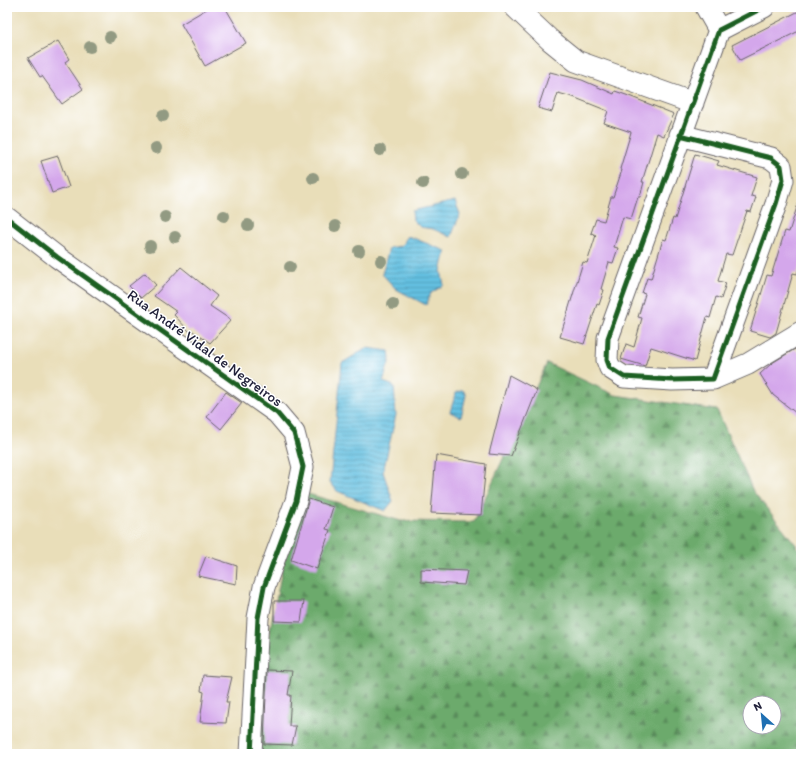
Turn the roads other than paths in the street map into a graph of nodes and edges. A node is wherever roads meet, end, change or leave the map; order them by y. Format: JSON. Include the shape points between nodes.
{"nodes":[{"id":1,"x":515,"y":7,"type":"edge"},
{"id":2,"x":706,"y":7,"type":"edge"},
{"id":3,"x":764,"y":7,"type":"edge"},
{"id":4,"x":719,"y":30,"type":"junction"},
{"id":5,"x":692,"y":103,"type":"junction"},
{"id":6,"x":680,"y":135,"type":"junction"},
{"id":7,"x":7,"y":218,"type":"edge"},
{"id":8,"x":801,"y":332,"type":"edge"},
{"id":9,"x":713,"y":378,"type":"junction"},
{"id":10,"x":251,"y":754,"type":"edge"}],
"edges":[{"from":1,"to":5,"type":"street","via":[[576,61]]},
{"from":2,"to":4,"type":"street"},
{"from":3,"to":4,"type":"street"},
{"from":4,"to":5,"type":"street"},
{"from":5,"to":6,"type":"street"},
{"from":6,"to":9,"type":"street","via":[[770,158],[781,166],[783,173],[776,204]]},
{"from":6,"to":9,"type":"street","via":[[608,338],[607,360],[610,368],[624,377],[672,380]]},
{"from":7,"to":10,"type":"street","name":"Rua André Vidal de Negreiros","via":[[57,257],[277,413],[294,433],[303,467],[296,501],[264,587],[258,618]]},
{"from":8,"to":9,"type":"street","via":[[748,364]]}]}
